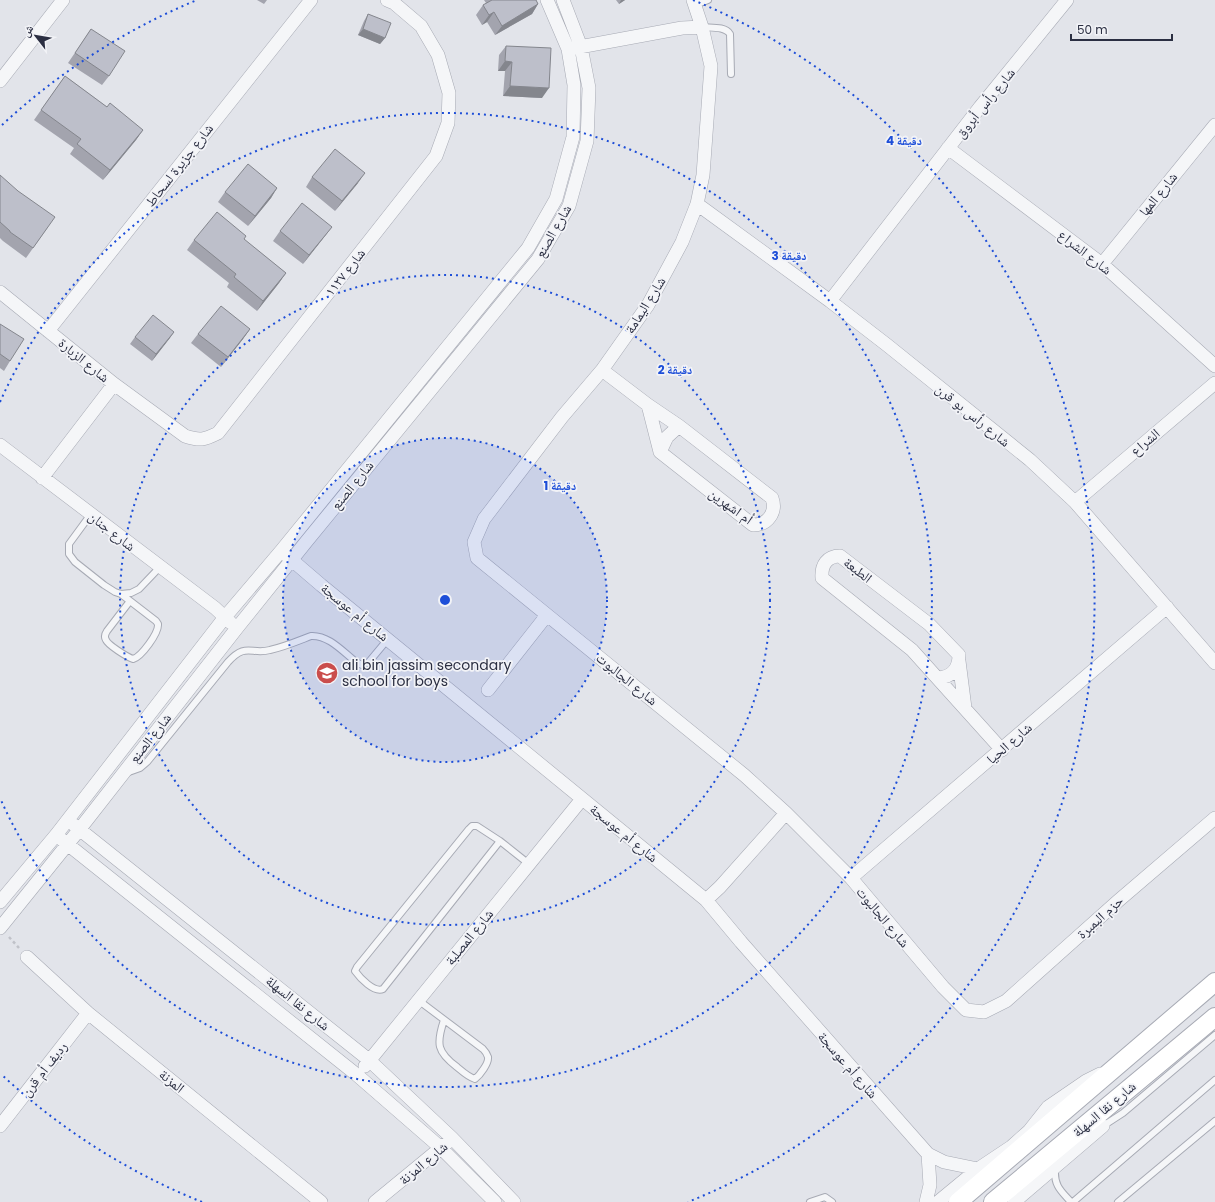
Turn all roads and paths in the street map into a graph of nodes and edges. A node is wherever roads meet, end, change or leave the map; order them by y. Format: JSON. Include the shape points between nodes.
{"nodes":[{"id":1,"x":63,"y":0,"type":"edge"},
{"id":2,"x":311,"y":0,"type":"edge"},
{"id":3,"x":387,"y":0,"type":"edge"},
{"id":4,"x":548,"y":0,"type":"edge"},
{"id":5,"x":563,"y":0,"type":"edge"},
{"id":6,"x":708,"y":0,"type":"edge"},
{"id":7,"x":1067,"y":0,"type":"edge"},
{"id":8,"x":694,"y":2,"type":"edge"},
{"id":9,"x":702,"y":27,"type":"junction"},
{"id":10,"x":581,"y":47,"type":"junction"},
{"id":11,"x":568,"y":49,"type":"junction"},
{"id":12,"x":730,"y":74,"type":"dead end"},
{"id":13,"x":0,"y":81,"type":"edge"},
{"id":14,"x":1215,"y":125,"type":"edge"},
{"id":15,"x":948,"y":148,"type":"junction"},
{"id":16,"x":697,"y":204,"type":"junction"},
{"id":17,"x":1102,"y":264,"type":"junction"},
{"id":18,"x":0,"y":292,"type":"edge"},
{"id":19,"x":830,"y":301,"type":"junction"},
{"id":20,"x":48,"y":331,"type":"junction"},
{"id":21,"x":1215,"y":366,"type":"edge"},
{"id":22,"x":602,"y":370,"type":"junction"},
{"id":23,"x":1215,"y":383,"type":"edge"},
{"id":24,"x":114,"y":384,"type":"junction"},
{"id":25,"x":648,"y":405,"type":"junction"},
{"id":26,"x":679,"y":426,"type":"junction"},
{"id":27,"x":0,"y":445,"type":"edge"},
{"id":28,"x":660,"y":452,"type":"junction"},
{"id":29,"x":42,"y":478,"type":"junction"},
{"id":30,"x":1075,"y":502,"type":"junction"},
{"id":31,"x":91,"y":514,"type":"junction"},
{"id":32,"x":474,"y":542,"type":"joint"},
{"id":33,"x":281,"y":551,"type":"junction"},
{"id":34,"x":292,"y":559,"type":"junction"},
{"id":35,"x":160,"y":567,"type":"junction"},
{"id":36,"x":121,"y":594,"type":"junction"},
{"id":37,"x":130,"y":601,"type":"junction"},
{"id":38,"x":1167,"y":607,"type":"junction"},
{"id":39,"x":547,"y":615,"type":"junction"},
{"id":40,"x":225,"y":617,"type":"junction"},
{"id":41,"x":237,"y":628,"type":"junction"},
{"id":42,"x":388,"y":639,"type":"junction"},
{"id":43,"x":959,"y":661,"type":"junction"},
{"id":44,"x":1215,"y":663,"type":"edge"},
{"id":45,"x":938,"y":678,"type":"junction"},
{"id":46,"x":488,"y":690,"type":"dead end"},
{"id":47,"x":965,"y":708,"type":"junction"},
{"id":48,"x":1002,"y":750,"type":"junction"},
{"id":49,"x":122,"y":774,"type":"junction"},
{"id":50,"x":582,"y":799,"type":"junction"},
{"id":51,"x":786,"y":813,"type":"junction"},
{"id":52,"x":1215,"y":818,"type":"edge"},
{"id":53,"x":67,"y":820,"type":"junction"},
{"id":54,"x":80,"y":830,"type":"junction"},
{"id":55,"x":56,"y":834,"type":"junction"},
{"id":56,"x":500,"y":841,"type":"junction"},
{"id":57,"x":67,"y":844,"type":"junction"},
{"id":58,"x":529,"y":864,"type":"junction"},
{"id":59,"x":851,"y":878,"type":"junction"},
{"id":60,"x":706,"y":900,"type":"junction"},
{"id":61,"x":0,"y":902,"type":"edge"},
{"id":62,"x":0,"y":928,"type":"edge"},
{"id":63,"x":27,"y":957,"type":"joint"},
{"id":64,"x":1215,"y":982,"type":"edge"},
{"id":65,"x":418,"y":1000,"type":"junction"},
{"id":66,"x":984,"y":1012,"type":"joint"},
{"id":67,"x":88,"y":1013,"type":"junction"},
{"id":68,"x":1215,"y":1017,"type":"edge"},
{"id":69,"x":444,"y":1020,"type":"junction"},
{"id":70,"x":1215,"y":1035,"type":"edge"},
{"id":71,"x":369,"y":1060,"type":"junction"},
{"id":72,"x":1117,"y":1064,"type":"junction"},
{"id":73,"x":357,"y":1075,"type":"junction"},
{"id":74,"x":1215,"y":1080,"type":"edge"},
{"id":75,"x":1112,"y":1103,"type":"junction"},
{"id":76,"x":1215,"y":1121,"type":"edge"},
{"id":77,"x":0,"y":1126,"type":"edge"},
{"id":78,"x":1102,"y":1126,"type":"junction"},
{"id":79,"x":452,"y":1138,"type":"junction"},
{"id":80,"x":441,"y":1148,"type":"junction"},
{"id":81,"x":928,"y":1154,"type":"junction"},
{"id":82,"x":1055,"y":1166,"type":"junction"},
{"id":83,"x":978,"y":1169,"type":"junction"},
{"id":84,"x":321,"y":1202,"type":"edge"},
{"id":85,"x":375,"y":1202,"type":"edge"},
{"id":86,"x":495,"y":1202,"type":"edge"},
{"id":87,"x":514,"y":1202,"type":"edge"},
{"id":88,"x":810,"y":1202,"type":"edge"},
{"id":89,"x":832,"y":1202,"type":"edge"},
{"id":90,"x":926,"y":1202,"type":"edge"},
{"id":91,"x":938,"y":1202,"type":"edge"},
{"id":92,"x":958,"y":1202,"type":"edge"},
{"id":93,"x":993,"y":1202,"type":"edge"},
{"id":94,"x":1014,"y":1202,"type":"edge"},
{"id":95,"x":1072,"y":1202,"type":"edge"},
{"id":96,"x":1118,"y":1202,"type":"edge"}],
"edges":[{"from":1,"to":13,"type":"street"},
{"from":2,"to":20,"type":"street","name":"شارع جزيرة لسحاط"},
{"from":3,"to":24,"type":"street","name":"شارع ١١٢٧","via":[[421,26],[438,55],[449,92],[448,123],[436,156],[218,433],[207,439],[197,440],[185,436]]},
{"from":4,"to":11,"type":"street","name":"شارع الصنع"},
{"from":5,"to":10,"type":"street","name":"شارع الصنع"},
{"from":6,"to":8,"type":"lane"},
{"from":7,"to":15,"type":"street","name":"شارع رأس أبروق"},
{"from":8,"to":9,"type":"street","name":"شارع اليمامة"},
{"from":9,"to":10,"type":"street","via":[[682,28]]},
{"from":9,"to":12,"type":"lane","via":[[723,29],[730,34]]},
{"from":9,"to":16,"type":"street","name":"شارع اليمامة","via":[[711,66],[703,175]]},
{"from":10,"to":11,"type":"street"},
{"from":10,"to":34,"type":"street","name":"شارع الصنع","via":[[589,88],[587,141],[569,206],[538,259]]},
{"from":11,"to":33,"type":"street","name":"شارع الصنع","via":[[574,85],[573,137],[556,199],[528,248]]},
{"from":14,"to":17,"type":"street","name":"شارع المها"},
{"from":15,"to":17,"type":"street","name":"شارع الشراع"},
{"from":15,"to":19,"type":"street","name":"شارع رأس أبروق"},
{"from":16,"to":19,"type":"street","name":"شارع رأس بو قرن"},
{"from":16,"to":22,"type":"street","name":"شارع اليمامة","via":[[682,242],[648,305]]},
{"from":17,"to":21,"type":"street","name":"شارع الشراع"},
{"from":18,"to":20,"type":"street","name":"شارع الزبارة"},
{"from":19,"to":30,"type":"street","name":"شارع رأس بو قرن","via":[[1030,460]]},
{"from":20,"to":24,"type":"street","name":"شارع الزبارة"},
{"from":22,"to":25,"type":"street","name":"أم اشهرين"},
{"from":22,"to":32,"type":"street","name":"شارع اليمامة","via":[[562,417],[484,519]]},
{"from":23,"to":30,"type":"street","name":"الشراع"},
{"from":24,"to":29,"type":"street","name":"شارع الزبارة"},
{"from":25,"to":26,"type":"street","name":"أم اشهرين"},
{"from":25,"to":28,"type":"street"},
{"from":26,"to":28,"type":"street","via":[[667,437]]},
{"from":26,"to":28,"type":"street","name":"أم اشهرين","via":[[772,498],[774,508],[770,517],[763,523],[753,525]]},
{"from":27,"to":29,"type":"street","name":"شارع جنان"},
{"from":29,"to":31,"type":"street","name":"شارع جنان"},
{"from":30,"to":38,"type":"street","name":"شارع رأس بو قرن"},
{"from":31,"to":35,"type":"street","name":"شارع جنان"},
{"from":31,"to":36,"type":"lane","via":[[70,544],[69,554],[75,562],[104,585]]},
{"from":32,"to":39,"type":"street","name":"شارع الجالبوت","via":[[477,558]]},
{"from":33,"to":34,"type":"street","name":"شارع أم عوسجة"},
{"from":33,"to":40,"type":"street","name":"شارع الصنع"},
{"from":34,"to":41,"type":"street","name":"شارع الصنع"},
{"from":34,"to":42,"type":"street","name":"شارع أم عوسجة"},
{"from":35,"to":36,"type":"lane","via":[[139,589]]},
{"from":35,"to":40,"type":"street","name":"شارع جنان"},
{"from":36,"to":37,"type":"lane"},
{"from":37,"to":37,"type":"lane","via":[[156,621],[159,628],[136,658],[128,657],[106,640],[106,633]]},
{"from":38,"to":44,"type":"street","name":"شارع رأس بو قرن"},
{"from":38,"to":48,"type":"street","name":"شارع الحيا"},
{"from":39,"to":46,"type":"street"},
{"from":39,"to":51,"type":"street","name":"شارع الجالبوت","via":[[744,775]]},
{"from":40,"to":41,"type":"street","name":"شارع جنان"},
{"from":40,"to":53,"type":"street","name":"شارع الصنع"},
{"from":41,"to":49,"type":"street","name":"شارع الصنع"},
{"from":42,"to":49,"type":"lane","via":[[368,663],[362,665],[325,637],[318,635],[271,650],[246,650],[233,656],[147,762],[132,772]]},
{"from":42,"to":50,"type":"street","name":"شارع أم عوسجة"},
{"from":43,"to":45,"type":"street","via":[[950,676]]},
{"from":43,"to":45,"type":"street","name":"الطبعة","via":[[959,655],[929,624],[840,556],[832,557],[825,562],[822,567],[822,578],[912,650]]},
{"from":43,"to":47,"type":"street","name":"الطبعة"},
{"from":45,"to":47,"type":"street","name":"الطبعة"},
{"from":47,"to":48,"type":"street","name":"الطبعة"},
{"from":48,"to":59,"type":"street","name":"شارع الحيا"},
{"from":49,"to":54,"type":"street","name":"شارع الصنع"},
{"from":50,"to":58,"type":"street","name":"شارع المصلبة"},
{"from":50,"to":60,"type":"street","name":"شارع أم عوسجة"},
{"from":51,"to":59,"type":"street","name":"شارع الجالبوت"},
{"from":51,"to":60,"type":"street"},
{"from":52,"to":66,"type":"street","name":"حزم البمبرة","via":[[1006,1001]]},
{"from":53,"to":54,"type":"street","name":"شارع نقا السهلة"},
{"from":53,"to":55,"type":"street","name":"شارع الصنع"},
{"from":54,"to":57,"type":"street","name":"شارع الصنع"},
{"from":54,"to":71,"type":"street","name":"شارع نقا السهلة"},
{"from":55,"to":57,"type":"street","name":"شارع نقا السهلة"},
{"from":55,"to":61,"type":"street","name":"شارع الصنع"},
{"from":56,"to":56,"type":"lane","via":[[478,826],[472,826],[355,972],[376,990],[383,989]]},
{"from":56,"to":58,"type":"lane"},
{"from":57,"to":62,"type":"street","name":"شارع الصنع"},
{"from":57,"to":73,"type":"street","name":"شارع نقا السهلة"},
{"from":58,"to":65,"type":"street","name":"شارع المصلبة"},
{"from":59,"to":66,"type":"street","name":"شارع الجالبوت","via":[[948,992],[966,1010]]},
{"from":60,"to":81,"type":"street","name":"شارع أم عوسجة"},
{"from":62,"to":63,"type":"path"},
{"from":63,"to":67,"type":"street","name":"المزنة"},
{"from":64,"to":72,"type":"main road","name":"شارع نقا السهلة"},
{"from":65,"to":69,"type":"lane"},
{"from":65,"to":71,"type":"street","name":"شارع المصلبة"},
{"from":67,"to":77,"type":"street","name":"رديف أم قرن"},
{"from":67,"to":84,"type":"street","name":"المزنة"},
{"from":68,"to":75,"type":"main road","name":"شارع نقا السهلة"},
{"from":69,"to":69,"type":"lane","via":[[439,1035],[442,1053],[475,1079],[488,1060],[488,1055]]},
{"from":70,"to":78,"type":"lane","via":[[1123,1113]]},
{"from":71,"to":73,"type":"street","name":"شارع المصلبة"},
{"from":71,"to":79,"type":"street","name":"شارع نقا السهلة"},
{"from":72,"to":83,"type":"street","name":"شارع نقا السهلة","via":[[1048,1107],[1029,1131]]},
{"from":72,"to":92,"type":"main road","name":"شارع نقا السهلة"},
{"from":73,"to":80,"type":"street","name":"شارع نقا السهلة"},
{"from":74,"to":95,"type":"lane"},
{"from":75,"to":78,"type":"main road"},
{"from":75,"to":93,"type":"main road","name":"شارع نقا السهلة"},
{"from":76,"to":96,"type":"lane"},
{"from":78,"to":82,"type":"street","name":"شارع نقا السهلة"},
{"from":79,"to":80,"type":"street","name":"شارع المزنة"},
{"from":79,"to":87,"type":"street","name":"شارع نقا السهلة"},
{"from":80,"to":85,"type":"street","name":"شارع المزنة"},
{"from":80,"to":86,"type":"street","name":"شارع نقا السهلة"},
{"from":81,"to":83,"type":"street","name":"شارع أم عوسجة","via":[[944,1162]]},
{"from":81,"to":90,"type":"street","via":[[930,1184]]},
{"from":82,"to":94,"type":"street","name":"شارع نقا السهلة"},
{"from":82,"to":95,"type":"lane","via":[[1056,1185]]},
{"from":83,"to":91,"type":"street","name":"شارع نقا السهلة"},
{"from":88,"to":89,"type":"lane","via":[[825,1197]]}]}
